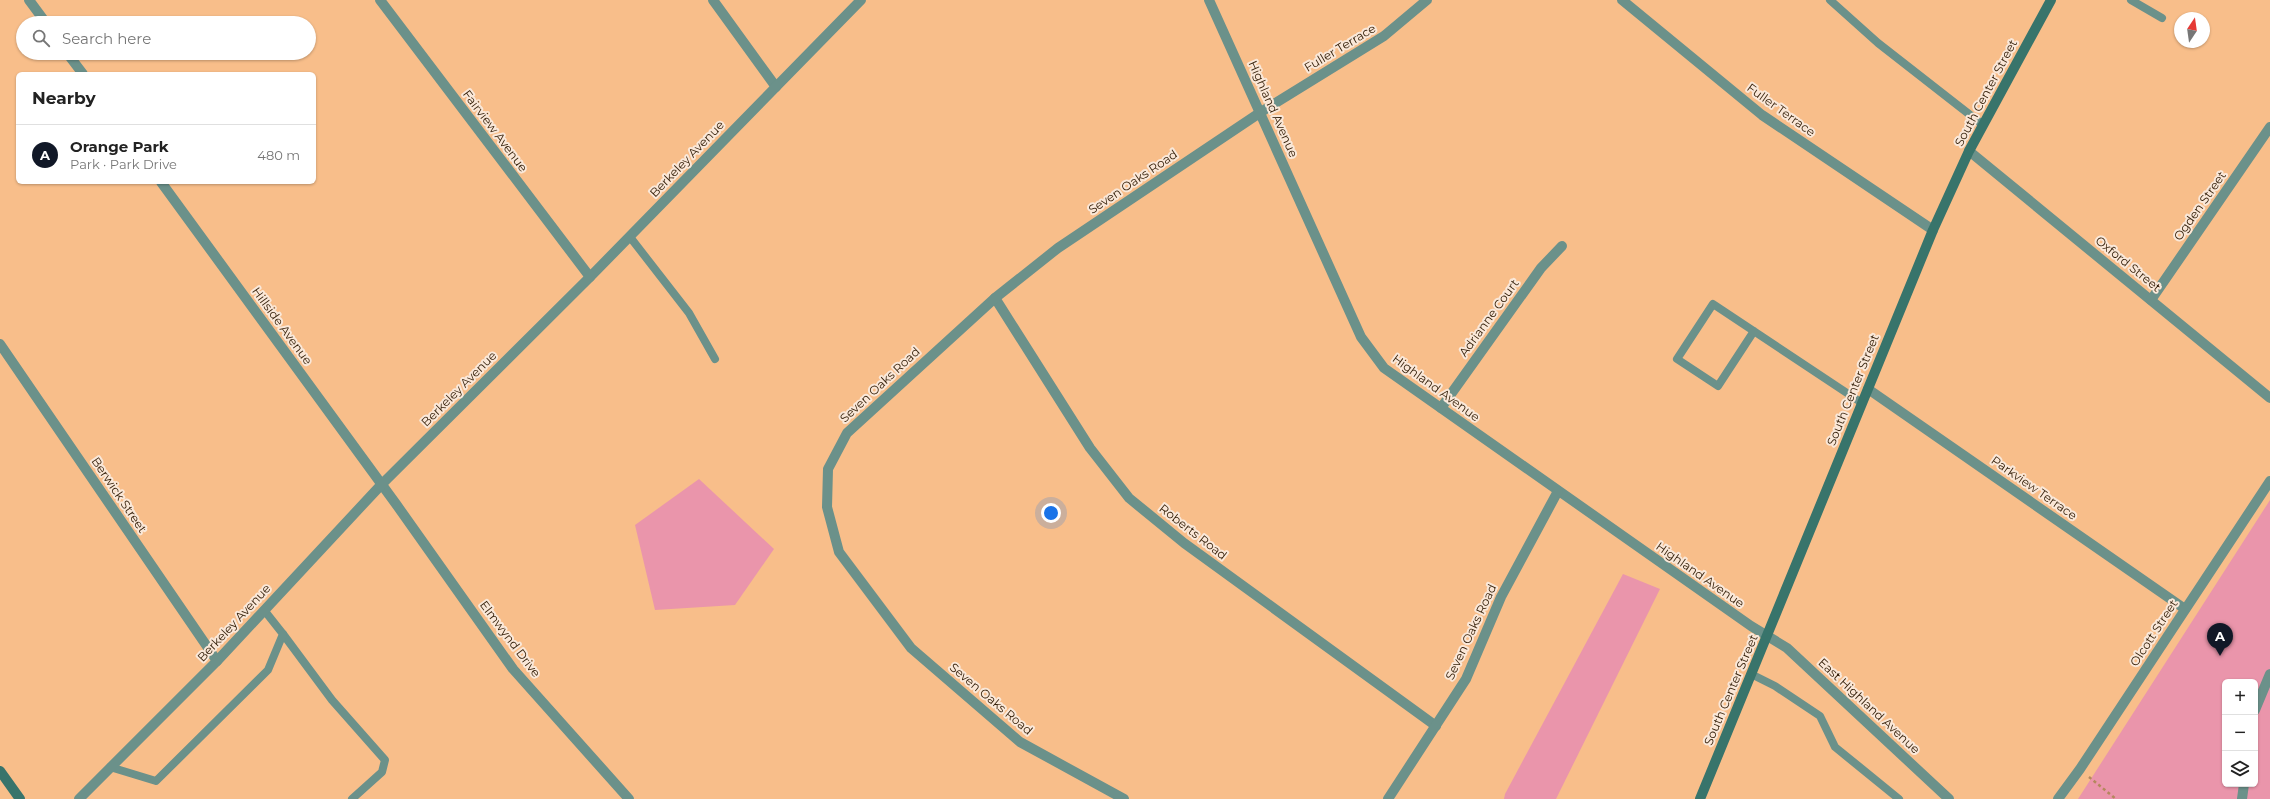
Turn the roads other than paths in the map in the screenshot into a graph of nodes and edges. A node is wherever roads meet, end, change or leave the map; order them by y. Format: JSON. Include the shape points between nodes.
{"nodes":[{"id":1,"x":29,"y":0,"type":"edge"},
{"id":2,"x":380,"y":0,"type":"edge"},
{"id":3,"x":713,"y":0,"type":"edge"},
{"id":4,"x":861,"y":0,"type":"edge"},
{"id":5,"x":1209,"y":0,"type":"edge"},
{"id":6,"x":1427,"y":0,"type":"edge"},
{"id":7,"x":1622,"y":0,"type":"edge"},
{"id":8,"x":1830,"y":0,"type":"edge"},
{"id":9,"x":2051,"y":0,"type":"edge"},
{"id":10,"x":2131,"y":0,"type":"edge"},
{"id":11,"x":41,"y":16,"type":"edge"},
{"id":12,"x":2162,"y":18,"type":"dead end"},
{"id":13,"x":72,"y":60,"type":"edge"},
{"id":14,"x":81,"y":72,"type":"edge"},
{"id":15,"x":776,"y":87,"type":"junction"},
{"id":16,"x":1260,"y":112,"type":"junction"},
{"id":17,"x":1983,"y":125,"type":"junction"},
{"id":18,"x":2270,"y":127,"type":"edge"},
{"id":19,"x":1970,"y":151,"type":"junction"},
{"id":20,"x":162,"y":184,"type":"edge"},
{"id":21,"x":1933,"y":230,"type":"junction"},
{"id":22,"x":630,"y":237,"type":"junction"},
{"id":23,"x":1562,"y":246,"type":"dead end"},
{"id":24,"x":590,"y":277,"type":"junction"},
{"id":25,"x":996,"y":298,"type":"junction"},
{"id":26,"x":2151,"y":300,"type":"junction"},
{"id":27,"x":1754,"y":331,"type":"junction"},
{"id":28,"x":0,"y":344,"type":"edge"},
{"id":29,"x":715,"y":359,"type":"dead end"},
{"id":30,"x":1868,"y":389,"type":"junction"},
{"id":31,"x":2270,"y":398,"type":"edge"},
{"id":32,"x":1862,"y":403,"type":"junction"},
{"id":33,"x":1441,"y":408,"type":"junction"},
{"id":34,"x":2270,"y":481,"type":"edge"},
{"id":35,"x":381,"y":485,"type":"junction"},
{"id":36,"x":1558,"y":491,"type":"junction"},
{"id":37,"x":2185,"y":609,"type":"junction"},
{"id":38,"x":264,"y":610,"type":"junction"},
{"id":39,"x":283,"y":634,"type":"junction"},
{"id":40,"x":1767,"y":636,"type":"junction"},
{"id":41,"x":217,"y":661,"type":"junction"},
{"id":42,"x":1751,"y":674,"type":"junction"},
{"id":43,"x":2270,"y":674,"type":"edge"},
{"id":44,"x":2258,"y":703,"type":"edge"},
{"id":45,"x":1436,"y":726,"type":"junction"},
{"id":46,"x":110,"y":767,"type":"junction"},
{"id":47,"x":0,"y":771,"type":"edge"},
{"id":48,"x":2244,"y":787,"type":"edge"},
{"id":49,"x":20,"y":799,"type":"edge"},
{"id":50,"x":78,"y":799,"type":"edge"},
{"id":51,"x":352,"y":799,"type":"edge"},
{"id":52,"x":628,"y":799,"type":"edge"},
{"id":53,"x":1124,"y":799,"type":"edge"},
{"id":54,"x":1388,"y":799,"type":"edge"},
{"id":55,"x":1700,"y":799,"type":"edge"},
{"id":56,"x":1899,"y":799,"type":"edge"},
{"id":57,"x":1949,"y":799,"type":"edge"},
{"id":58,"x":2058,"y":799,"type":"edge"},
{"id":59,"x":2242,"y":799,"type":"edge"}],
"edges":[{"from":1,"to":11,"type":"street"},
{"from":2,"to":24,"type":"street","name":"Fairview Avenue"},
{"from":3,"to":15,"type":"street"},
{"from":4,"to":15,"type":"street","name":"Berkeley Avenue"},
{"from":5,"to":16,"type":"street","name":"Highland Avenue"},
{"from":6,"to":16,"type":"street","name":"Fuller Terrace","via":[[1384,36]]},
{"from":7,"to":21,"type":"street","name":"Fuller Terrace","via":[[1762,115]]},
{"from":8,"to":17,"type":"lane","via":[[1878,43]]},
{"from":9,"to":17,"type":"main road","name":"South Center Street"},
{"from":10,"to":12,"type":"lane"},
{"from":13,"to":14,"type":"street"},
{"from":15,"to":22,"type":"street","name":"Berkeley Avenue"},
{"from":16,"to":25,"type":"street","name":"Seven Oaks Road","via":[[1058,248]]},
{"from":16,"to":33,"type":"street","name":"Highland Avenue","via":[[1361,337],[1384,368]]},
{"from":17,"to":19,"type":"main road","name":"South Center Street"},
{"from":18,"to":26,"type":"street","name":"Ogden Street"},
{"from":19,"to":21,"type":"main road","name":"South Center Street"},
{"from":19,"to":26,"type":"street","name":"Oxford Street"},
{"from":20,"to":35,"type":"street","name":"Hillside Avenue"},
{"from":21,"to":30,"type":"main road","name":"South Center Street"},
{"from":22,"to":24,"type":"street","name":"Berkeley Avenue"},
{"from":22,"to":29,"type":"lane","via":[[690,313]]},
{"from":23,"to":33,"type":"street","name":"Adrianne Court","via":[[1541,268]]},
{"from":24,"to":35,"type":"street","name":"Berkeley Avenue"},
{"from":25,"to":45,"type":"street","name":"Roberts Road","via":[[1090,448],[1129,498],[1184,543]]},
{"from":25,"to":53,"type":"street","name":"Seven Oaks Road","via":[[847,432],[828,469],[827,507],[839,552],[911,648],[1020,742]]},
{"from":26,"to":31,"type":"street","name":"Oxford Street"},
{"from":27,"to":27,"type":"lane","via":[[1713,304],[1677,359],[1718,386]]},
{"from":27,"to":32,"type":"lane"},
{"from":28,"to":41,"type":"street","name":"Berwick Street"},
{"from":30,"to":32,"type":"main road","name":"South Center Street"},
{"from":30,"to":37,"type":"street","name":"Parkview Terrace"},
{"from":32,"to":40,"type":"main road","name":"South Center Street"},
{"from":33,"to":36,"type":"street","name":"Highland Avenue"},
{"from":34,"to":37,"type":"street","name":"Olcott Street"},
{"from":35,"to":38,"type":"street","name":"Berkeley Avenue"},
{"from":35,"to":52,"type":"street","name":"Elmwynd Drive","via":[[513,669]]},
{"from":36,"to":40,"type":"street","name":"Highland Avenue"},
{"from":36,"to":45,"type":"street","name":"Seven Oaks Road","via":[[1501,597],[1466,679]]},
{"from":37,"to":58,"type":"street","name":"Olcott Street"},
{"from":38,"to":39,"type":"lane"},
{"from":38,"to":41,"type":"street","name":"Berkeley Avenue"},
{"from":39,"to":46,"type":"lane","via":[[268,670],[156,781]]},
{"from":39,"to":51,"type":"lane","via":[[332,700],[386,760],[382,772]]},
{"from":40,"to":42,"type":"main road","name":"South Center Street"},
{"from":40,"to":57,"type":"street","name":"East Highland Avenue","via":[[1787,648]]},
{"from":41,"to":46,"type":"street","name":"Berkeley Avenue"},
{"from":42,"to":55,"type":"main road","name":"South Center Street"},
{"from":42,"to":56,"type":"lane","via":[[1775,686],[1820,716],[1835,747]]},
{"from":43,"to":44,"type":"street"},
{"from":45,"to":54,"type":"street","name":"Seven Oaks Road"},
{"from":46,"to":50,"type":"street","name":"Berkeley Avenue"},
{"from":47,"to":49,"type":"main road"},
{"from":48,"to":59,"type":"street"}]}
